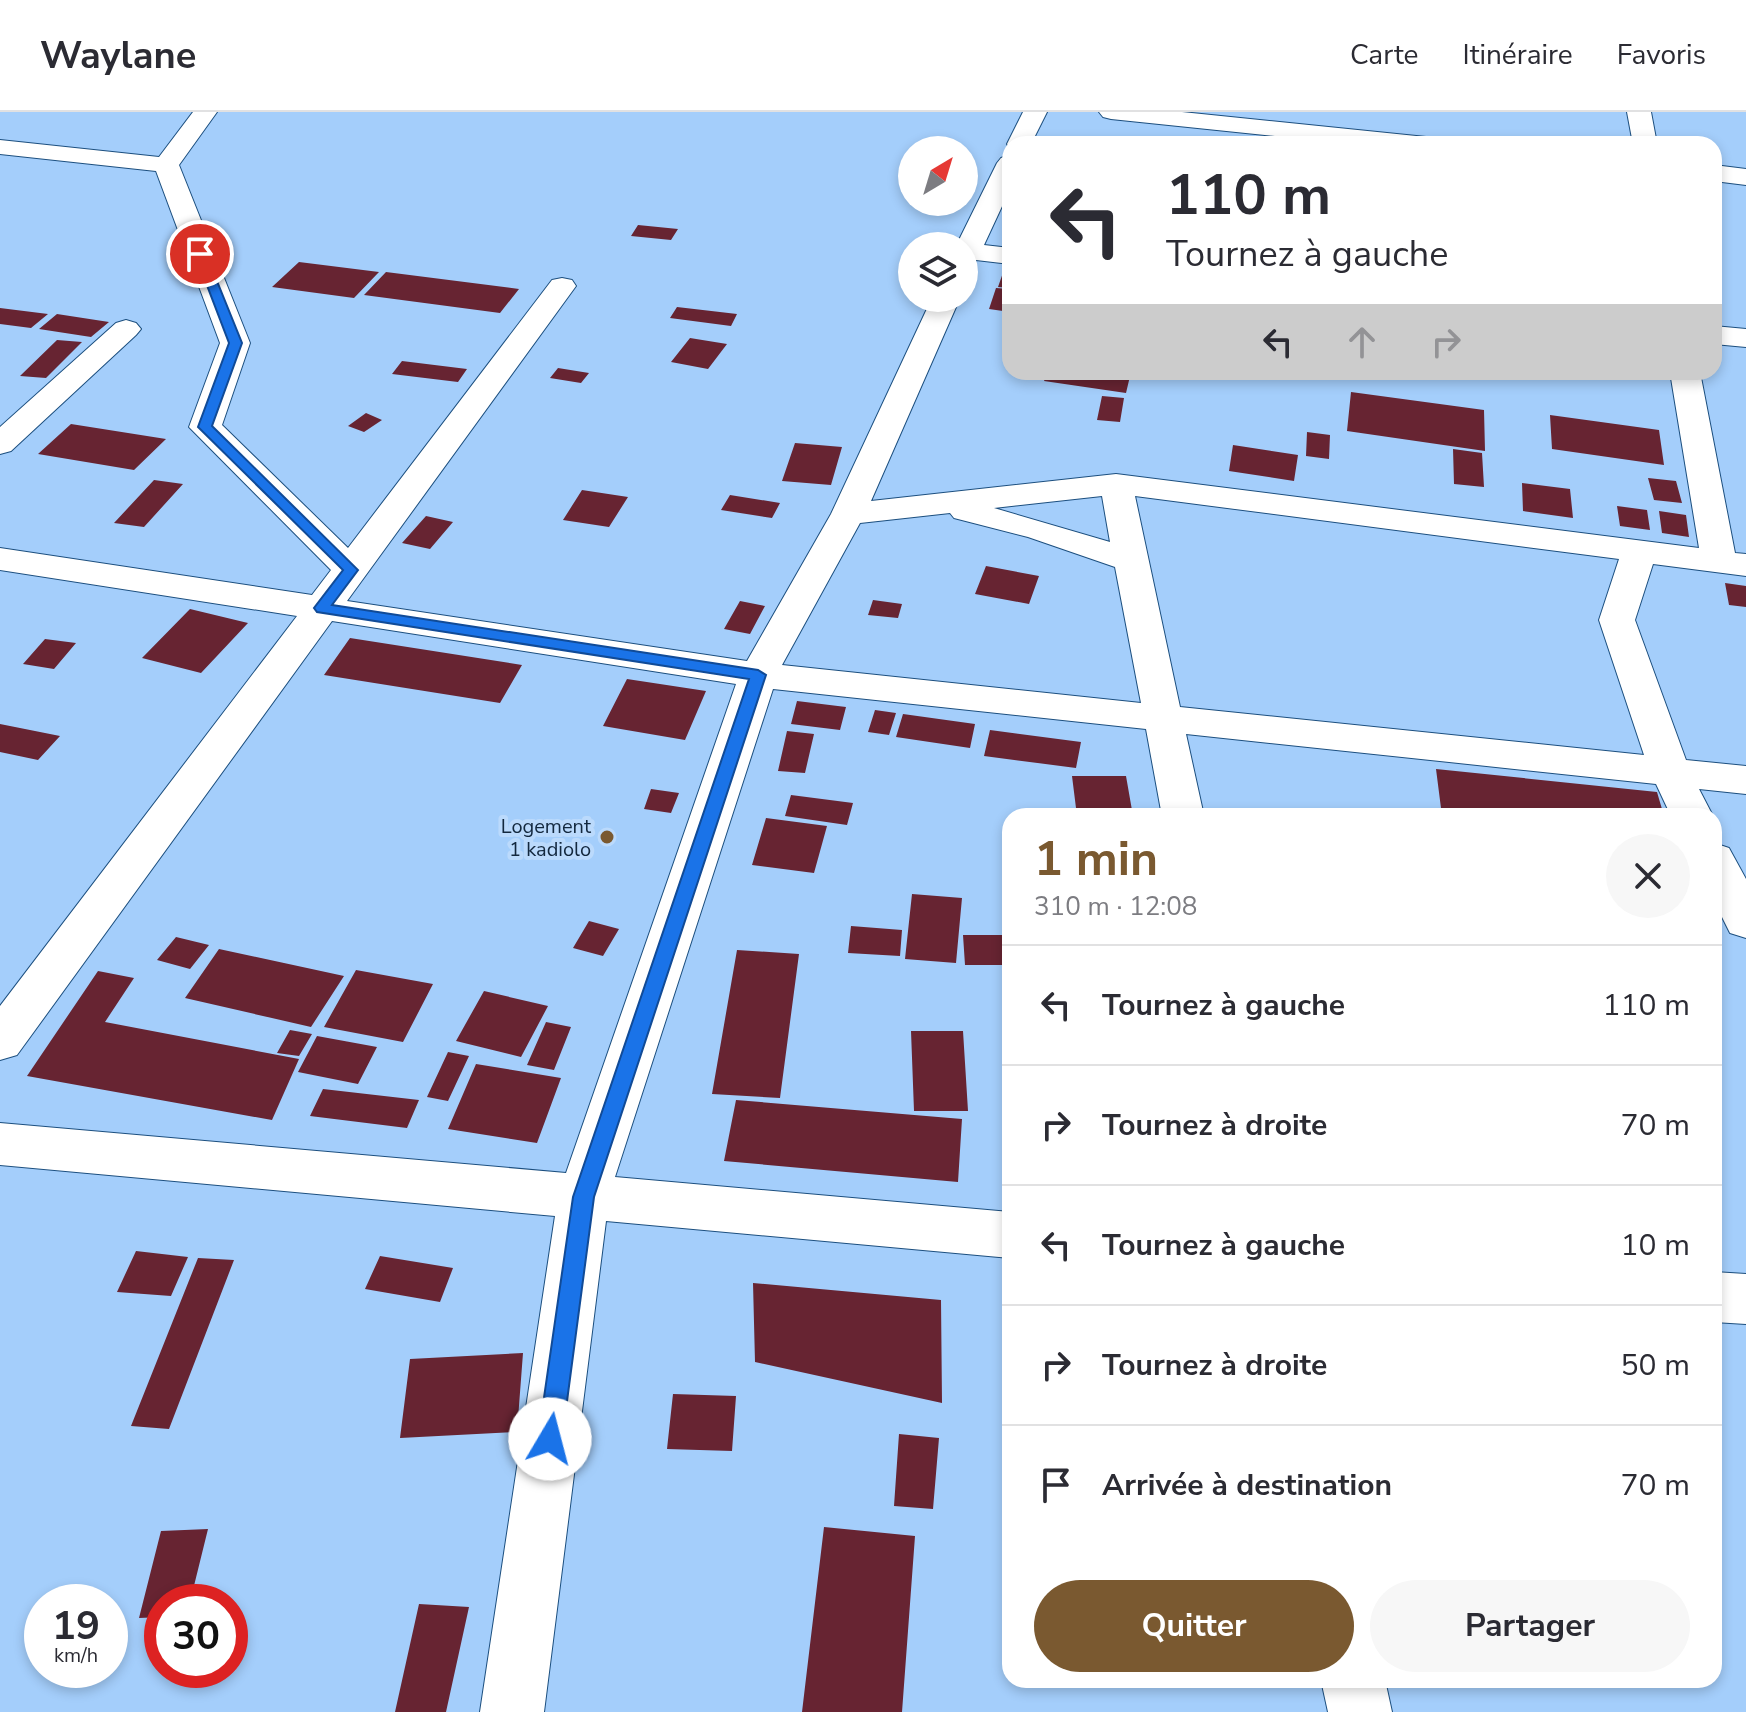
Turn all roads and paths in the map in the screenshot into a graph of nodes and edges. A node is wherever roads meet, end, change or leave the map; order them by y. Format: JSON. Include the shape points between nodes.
{"nodes":[{"id":1,"x":205,"y":112,"type":"edge"},
{"id":2,"x":1035,"y":112,"type":"edge"},
{"id":3,"x":1111,"y":112,"type":"edge"},
{"id":4,"x":1357,"y":112,"type":"edge"},
{"id":5,"x":1639,"y":112,"type":"edge"},
{"id":6,"x":1023,"y":136,"type":"edge"},
{"id":7,"x":1344,"y":136,"type":"edge"},
{"id":8,"x":1354,"y":136,"type":"edge"},
{"id":9,"x":1644,"y":136,"type":"edge"},
{"id":10,"x":0,"y":147,"type":"edge"},
{"id":11,"x":166,"y":165,"type":"junction"},
{"id":12,"x":1722,"y":174,"type":"edge"},
{"id":13,"x":1746,"y":177,"type":"edge"},
{"id":14,"x":1002,"y":179,"type":"edge"},
{"id":15,"x":976,"y":232,"type":"edge"},
{"id":16,"x":978,"y":255,"type":"edge"},
{"id":17,"x":1002,"y":256,"type":"edge"},
{"id":18,"x":562,"y":286,"type":"dead end"},
{"id":19,"x":940,"y":312,"type":"edge"},
{"id":20,"x":126,"y":329,"type":"dead end"},
{"id":21,"x":1722,"y":336,"type":"edge"},
{"id":22,"x":1746,"y":338,"type":"edge"},
{"id":23,"x":1687,"y":380,"type":"edge"},
{"id":24,"x":0,"y":444,"type":"edge"},
{"id":25,"x":876,"y":454,"type":"junction"},
{"id":26,"x":1116,"y":484,"type":"junction"},
{"id":27,"x":939,"y":504,"type":"junction"},
{"id":28,"x":848,"y":514,"type":"junction"},
{"id":29,"x":1640,"y":550,"type":"junction"},
{"id":30,"x":0,"y":559,"type":"edge"},
{"id":31,"x":1132,"y":561,"type":"junction"},
{"id":32,"x":1732,"y":563,"type":"edge"},
{"id":33,"x":351,"y":570,"type":"junction"},
{"id":34,"x":322,"y":608,"type":"junction"},
{"id":35,"x":758,"y":675,"type":"junction"},
{"id":36,"x":1164,"y":718,"type":"junction"},
{"id":37,"x":1670,"y":772,"type":"junction"},
{"id":38,"x":1746,"y":780,"type":"edge"},
{"id":39,"x":1181,"y":808,"type":"edge"},
{"id":40,"x":1688,"y":808,"type":"edge"},
{"id":41,"x":1722,"y":874,"type":"edge"},
{"id":42,"x":1746,"y":921,"type":"edge"},
{"id":43,"x":0,"y":1041,"type":"edge"},
{"id":44,"x":0,"y":1144,"type":"edge"},
{"id":45,"x":583,"y":1197,"type":"junction"},
{"id":46,"x":1002,"y":1234,"type":"edge"},
{"id":47,"x":1722,"y":1298,"type":"edge"},
{"id":48,"x":1746,"y":1299,"type":"edge"},
{"id":49,"x":1355,"y":1688,"type":"edge"},
{"id":50,"x":512,"y":1712,"type":"edge"},
{"id":51,"x":1360,"y":1712,"type":"edge"}],
"edges":[{"from":1,"to":11,"type":"street"},
{"from":2,"to":6,"type":"street"},
{"from":3,"to":7,"type":"street"},
{"from":4,"to":8,"type":"street"},
{"from":5,"to":9,"type":"street"},
{"from":10,"to":11,"type":"street"},
{"from":11,"to":33,"type":"street","via":[[235,343],[205,427]]},
{"from":12,"to":13,"type":"street"},
{"from":14,"to":15,"type":"street"},
{"from":16,"to":17,"type":"street"},
{"from":18,"to":33,"type":"street"},
{"from":19,"to":25,"type":"street"},
{"from":20,"to":24,"type":"street"},
{"from":21,"to":22,"type":"street"},
{"from":23,"to":32,"type":"street"},
{"from":25,"to":27,"type":"street","via":[[893,480]]},
{"from":25,"to":28,"type":"street"},
{"from":26,"to":27,"type":"street"},
{"from":26,"to":29,"type":"street"},
{"from":26,"to":31,"type":"street"},
{"from":27,"to":28,"type":"street"},
{"from":27,"to":31,"type":"street"},
{"from":28,"to":35,"type":"street"},
{"from":29,"to":32,"type":"street"},
{"from":29,"to":37,"type":"street","via":[[1617,620]]},
{"from":30,"to":34,"type":"street"},
{"from":31,"to":36,"type":"street"},
{"from":33,"to":34,"type":"street"},
{"from":34,"to":35,"type":"street"},
{"from":34,"to":43,"type":"street"},
{"from":35,"to":36,"type":"street"},
{"from":35,"to":45,"type":"street"},
{"from":36,"to":37,"type":"street"},
{"from":36,"to":39,"type":"street"},
{"from":37,"to":38,"type":"street"},
{"from":37,"to":40,"type":"street"},
{"from":41,"to":42,"type":"street"},
{"from":44,"to":45,"type":"street"},
{"from":45,"to":46,"type":"street"},
{"from":45,"to":50,"type":"street"},
{"from":47,"to":48,"type":"street"},
{"from":49,"to":51,"type":"street"}]}
